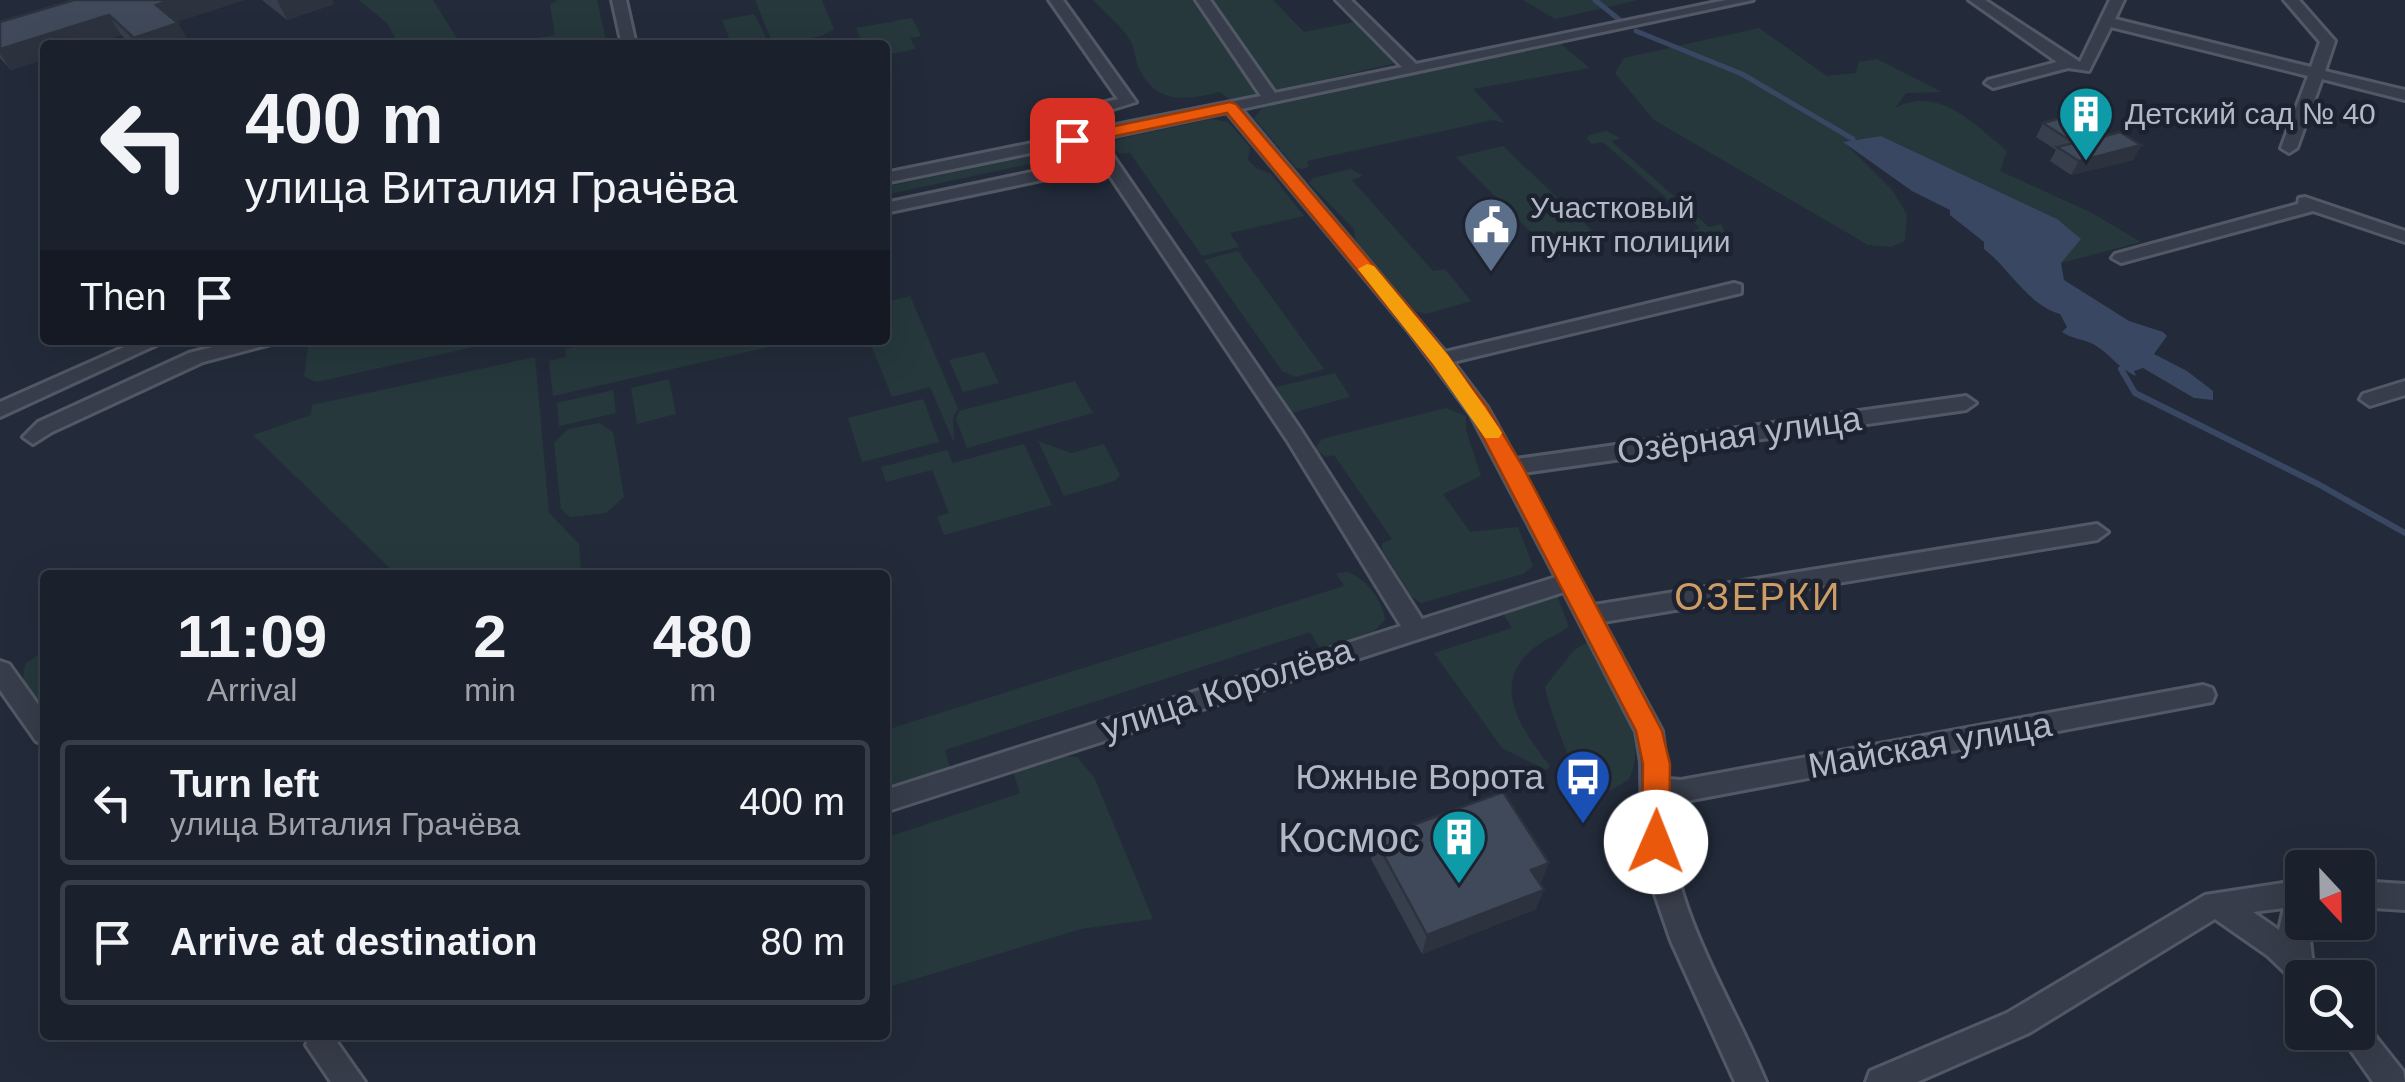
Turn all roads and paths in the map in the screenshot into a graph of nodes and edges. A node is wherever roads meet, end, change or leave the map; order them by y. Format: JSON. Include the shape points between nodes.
{"nodes":[{"id":1,"x":619,"y":0,"type":"edge"},
{"id":2,"x":1056,"y":0,"type":"edge"},
{"id":3,"x":1203,"y":0,"type":"edge"},
{"id":4,"x":1342,"y":0,"type":"edge"},
{"id":5,"x":1746,"y":0,"type":"edge"},
{"id":6,"x":1976,"y":0,"type":"edge"},
{"id":7,"x":2117,"y":0,"type":"edge"},
{"id":8,"x":2292,"y":0,"type":"edge"},
{"id":9,"x":2105,"y":21,"type":"junction"},
{"id":10,"x":627,"y":40,"type":"edge"},
{"id":11,"x":2077,"y":66,"type":"junction"},
{"id":12,"x":1414,"y":69,"type":"junction"},
{"id":13,"x":2314,"y":72,"type":"junction"},
{"id":14,"x":1993,"y":84,"type":"dead end"},
{"id":15,"x":2405,"y":95,"type":"edge"},
{"id":16,"x":1271,"y":98,"type":"junction"},
{"id":17,"x":1230,"y":107,"type":"junction"},
{"id":18,"x":1096,"y":135,"type":"junction"},
{"id":19,"x":2289,"y":148,"type":"dead end"},
{"id":20,"x":1109,"y":161,"type":"junction"},
{"id":21,"x":890,"y":177,"type":"edge"},
{"id":22,"x":2293,"y":200,"type":"dead end"},
{"id":23,"x":2317,"y":204,"type":"junction"},
{"id":24,"x":890,"y":207,"type":"edge"},
{"id":25,"x":2405,"y":236,"type":"edge"},
{"id":26,"x":2121,"y":258,"type":"dead end"},
{"id":27,"x":1734,"y":288,"type":"dead end"},
{"id":28,"x":145,"y":345,"type":"edge"},
{"id":29,"x":244,"y":345,"type":"edge"},
{"id":30,"x":1440,"y":359,"type":"junction"},
{"id":31,"x":2405,"y":388,"type":"edge"},
{"id":32,"x":2370,"y":399,"type":"dead end"},
{"id":33,"x":1966,"y":403,"type":"dead end"},
{"id":34,"x":0,"y":410,"type":"edge"},
{"id":35,"x":33,"y":437,"type":"dead end"},
{"id":36,"x":1512,"y":467,"type":"junction"},
{"id":37,"x":2097,"y":532,"type":"dead end"},
{"id":38,"x":1571,"y":580,"type":"junction"},
{"id":39,"x":1589,"y":615,"type":"junction"},
{"id":40,"x":1414,"y":628,"type":"junction"},
{"id":41,"x":0,"y":671,"type":"edge"},
{"id":42,"x":2203,"y":695,"type":"dead end"},
{"id":43,"x":40,"y":727,"type":"edge"},
{"id":44,"x":1657,"y":788,"type":"junction"},
{"id":45,"x":890,"y":799,"type":"edge"},
{"id":46,"x":2285,"y":895,"type":"edge"},
{"id":47,"x":2375,"y":895,"type":"edge"},
{"id":48,"x":2405,"y":897,"type":"edge"},
{"id":49,"x":2215,"y":904,"type":"junction"},
{"id":50,"x":2291,"y":960,"type":"edge"},
{"id":51,"x":321,"y":1045,"type":"dead end"},
{"id":52,"x":2367,"y":1050,"type":"edge"},
{"id":53,"x":350,"y":1082,"type":"edge"},
{"id":54,"x":1751,"y":1082,"type":"edge"},
{"id":55,"x":1881,"y":1082,"type":"edge"},
{"id":56,"x":2392,"y":1082,"type":"edge"}],
"edges":[{"from":1,"to":10,"type":"street"},
{"from":2,"to":18,"type":"street","via":[[1128,102],[1088,111]]},
{"from":3,"to":16,"type":"street"},
{"from":4,"to":12,"type":"street"},
{"from":5,"to":12,"type":"street"},
{"from":6,"to":11,"type":"street"},
{"from":7,"to":9,"type":"street"},
{"from":8,"to":13,"type":"street","via":[[2328,41]]},
{"from":9,"to":11,"type":"street"},
{"from":9,"to":13,"type":"street"},
{"from":11,"to":14,"type":"street"},
{"from":12,"to":16,"type":"street"},
{"from":13,"to":15,"type":"street"},
{"from":13,"to":19,"type":"street"},
{"from":16,"to":17,"type":"street"},
{"from":17,"to":18,"type":"street"},
{"from":17,"to":30,"type":"street"},
{"from":18,"to":20,"type":"street"},
{"from":18,"to":21,"type":"street"},
{"from":20,"to":24,"type":"street"},
{"from":20,"to":40,"type":"street","via":[[1294,435]]},
{"from":22,"to":23,"type":"street"},
{"from":23,"to":25,"type":"street"},
{"from":23,"to":26,"type":"street"},
{"from":27,"to":30,"type":"street"},
{"from":28,"to":34,"type":"street"},
{"from":29,"to":35,"type":"street","via":[[196,357]]},
{"from":30,"to":36,"type":"street"},
{"from":31,"to":32,"type":"street"},
{"from":33,"to":36,"type":"street","name":"Озёрная улица"},
{"from":36,"to":38,"type":"street"},
{"from":37,"to":39,"type":"street"},
{"from":38,"to":39,"type":"street"},
{"from":38,"to":40,"type":"street","name":"улица Королёва"},
{"from":39,"to":44,"type":"street","via":[[1649,731]]},
{"from":40,"to":45,"type":"street","name":"улица Королёва"},
{"from":41,"to":43,"type":"street"},
{"from":42,"to":44,"type":"street","name":"Майская улица","via":[[1682,791]]},
{"from":44,"to":54,"type":"street","via":[[1662,870]]},
{"from":46,"to":49,"type":"street"},
{"from":47,"to":48,"type":"street"},
{"from":49,"to":50,"type":"street"},
{"from":49,"to":55,"type":"street","via":[[2018,1022]]},
{"from":51,"to":53,"type":"street"},
{"from":52,"to":56,"type":"street"}]}
